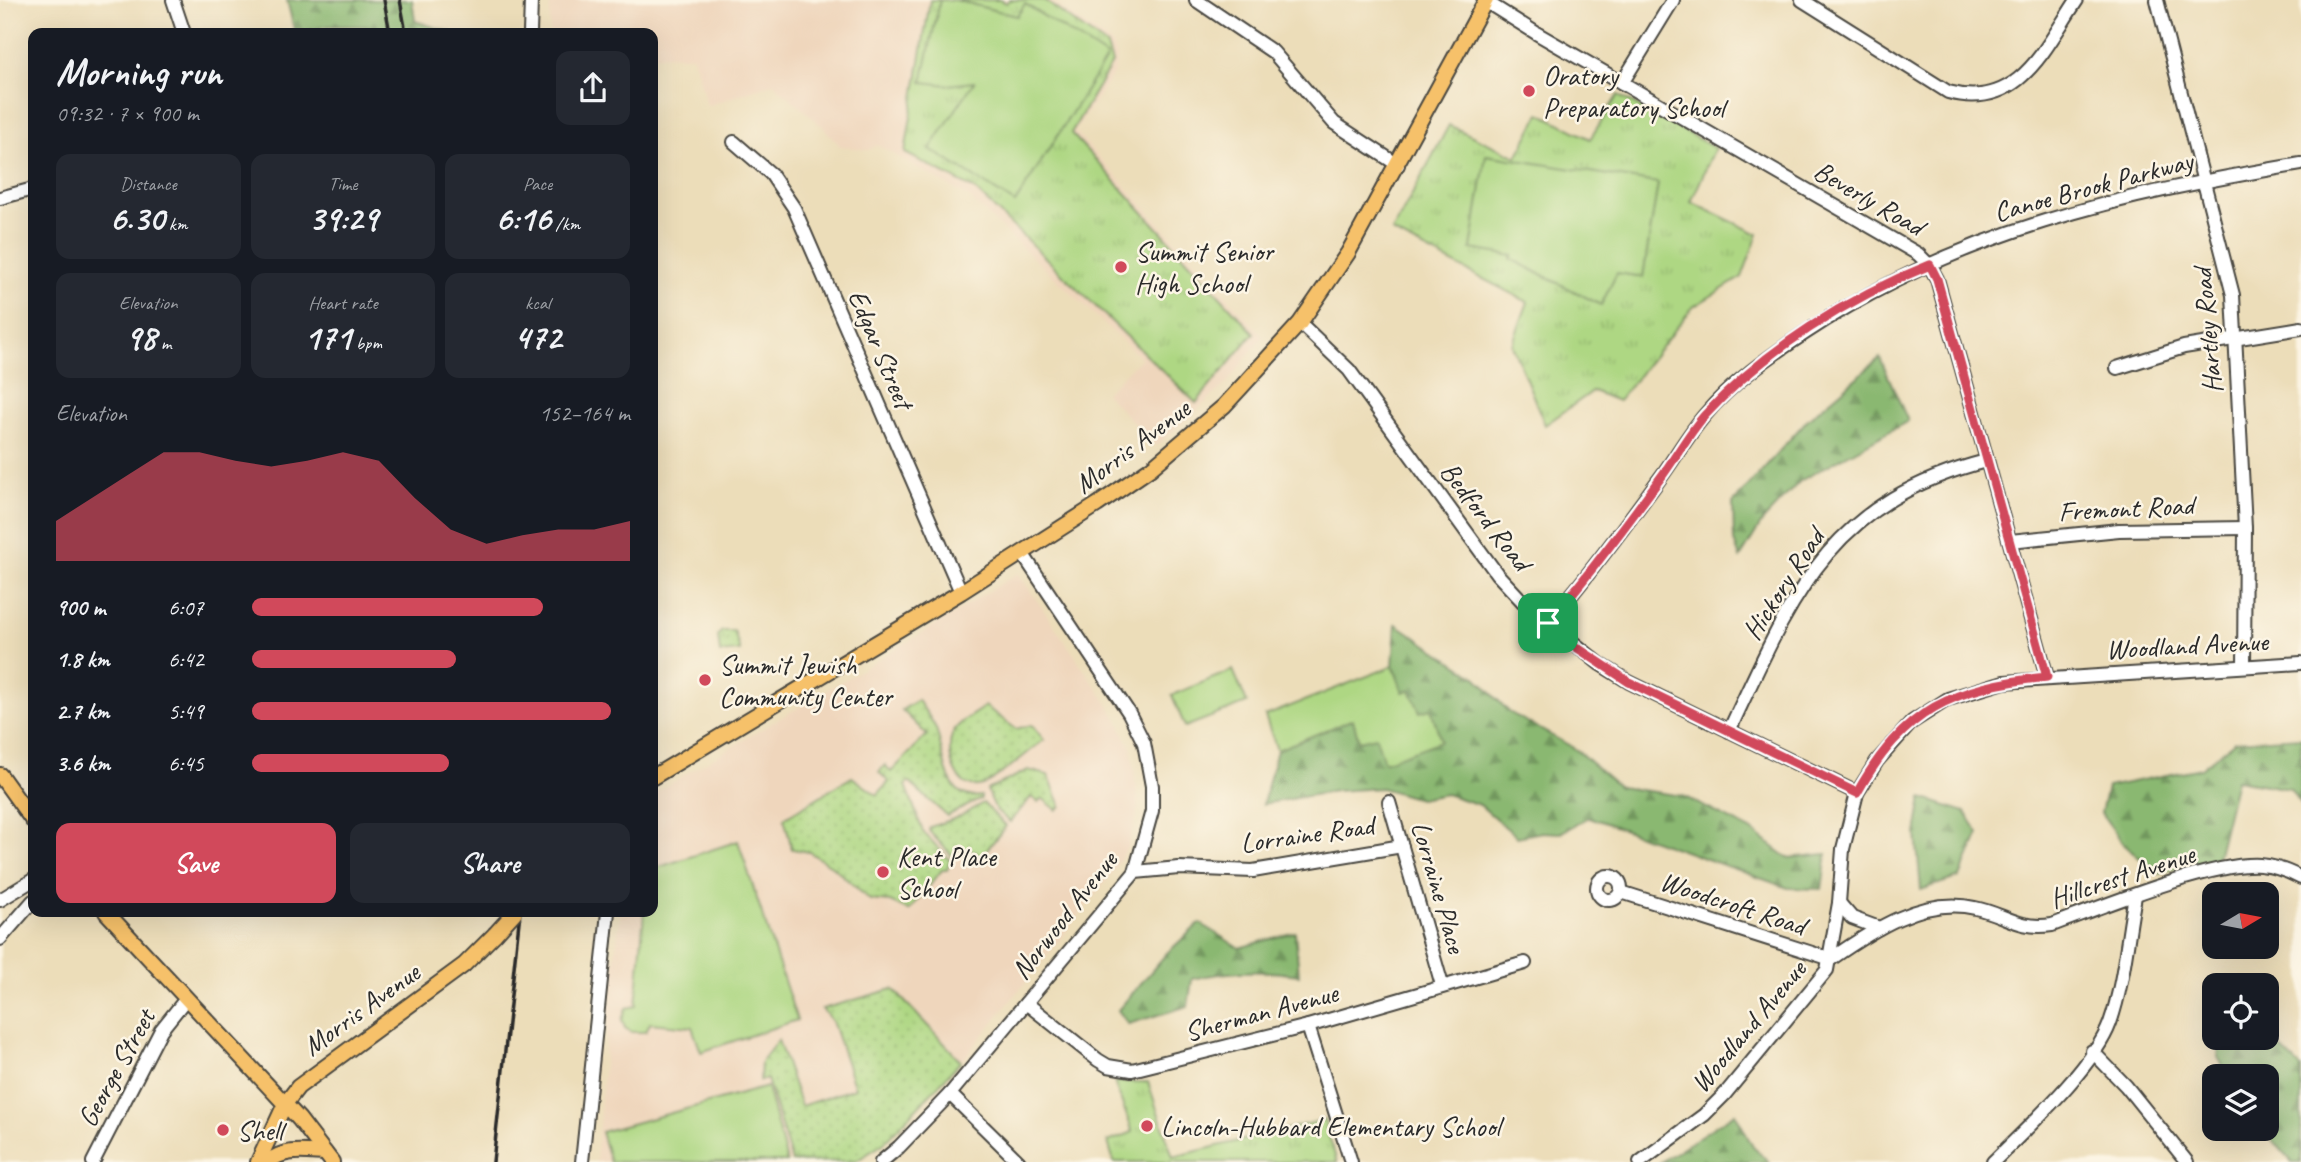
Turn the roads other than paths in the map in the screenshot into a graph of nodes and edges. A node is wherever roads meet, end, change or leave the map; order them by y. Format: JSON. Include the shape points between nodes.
{"nodes":[{"id":1,"x":173,"y":0,"type":"edge"},
{"id":2,"x":531,"y":0,"type":"edge"},
{"id":3,"x":1196,"y":0,"type":"edge"},
{"id":4,"x":1485,"y":0,"type":"edge"},
{"id":5,"x":1673,"y":0,"type":"edge"},
{"id":6,"x":1802,"y":0,"type":"edge"},
{"id":7,"x":2077,"y":0,"type":"edge"},
{"id":8,"x":2157,"y":0,"type":"edge"},
{"id":9,"x":182,"y":28,"type":"edge"},
{"id":10,"x":530,"y":28,"type":"edge"},
{"id":11,"x":1622,"y":83,"type":"junction"},
{"id":12,"x":734,"y":142,"type":"dead end"},
{"id":13,"x":2301,"y":164,"type":"edge"},
{"id":14,"x":1398,"y":165,"type":"junction"},
{"id":15,"x":2206,"y":180,"type":"junction"},
{"id":16,"x":28,"y":190,"type":"edge"},
{"id":17,"x":0,"y":198,"type":"edge"},
{"id":18,"x":1930,"y":265,"type":"junction"},
{"id":19,"x":1300,"y":323,"type":"junction"},
{"id":20,"x":2301,"y":328,"type":"edge"},
{"id":21,"x":2235,"y":341,"type":"junction"},
{"id":22,"x":2117,"y":368,"type":"dead end"},
{"id":23,"x":1986,"y":461,"type":"junction"},
{"id":24,"x":2245,"y":527,"type":"junction"},
{"id":25,"x":2010,"y":541,"type":"junction"},
{"id":26,"x":1022,"y":553,"type":"junction"},
{"id":27,"x":961,"y":592,"type":"junction"},
{"id":28,"x":1548,"y":623,"type":"junction"},
{"id":29,"x":2301,"y":663,"type":"edge"},
{"id":30,"x":2244,"y":666,"type":"junction"},
{"id":31,"x":2047,"y":677,"type":"junction"},
{"id":32,"x":1729,"y":731,"type":"junction"},
{"id":33,"x":658,"y":774,"type":"edge"},
{"id":34,"x":0,"y":775,"type":"edge"},
{"id":35,"x":1857,"y":793,"type":"junction"},
{"id":36,"x":1389,"y":802,"type":"dead end"},
{"id":37,"x":28,"y":814,"type":"edge"},
{"id":38,"x":1402,"y":846,"type":"junction"},
{"id":39,"x":1135,"y":872,"type":"junction"},
{"id":40,"x":2301,"y":878,"type":"edge"},
{"id":41,"x":28,"y":883,"type":"edge"},
{"id":42,"x":1620,"y":892,"type":"dead end"},
{"id":43,"x":2135,"y":896,"type":"junction"},
{"id":44,"x":0,"y":900,"type":"edge"},
{"id":45,"x":1839,"y":903,"type":"junction"},
{"id":46,"x":28,"y":906,"type":"edge"},
{"id":47,"x":110,"y":917,"type":"edge"},
{"id":48,"x":510,"y":917,"type":"edge"},
{"id":49,"x":606,"y":917,"type":"edge"},
{"id":50,"x":16,"y":918,"type":"junction"},
{"id":51,"x":0,"y":919,"type":"edge"},
{"id":52,"x":1879,"y":928,"type":"junction"},
{"id":53,"x":0,"y":939,"type":"edge"},
{"id":54,"x":1831,"y":959,"type":"junction"},
{"id":55,"x":1525,"y":963,"type":"dead end"},
{"id":56,"x":1442,"y":985,"type":"junction"},
{"id":57,"x":185,"y":1000,"type":"junction"},
{"id":58,"x":1026,"y":1003,"type":"junction"},
{"id":59,"x":1308,"y":1026,"type":"junction"},
{"id":60,"x":2092,"y":1051,"type":"junction"},
{"id":61,"x":950,"y":1094,"type":"junction"},
{"id":62,"x":285,"y":1104,"type":"junction"},
{"id":63,"x":329,"y":1157,"type":"edge"},
{"id":64,"x":93,"y":1162,"type":"edge"},
{"id":65,"x":258,"y":1162,"type":"edge"},
{"id":66,"x":268,"y":1162,"type":"edge"},
{"id":67,"x":582,"y":1162,"type":"edge"},
{"id":68,"x":881,"y":1162,"type":"edge"},
{"id":69,"x":1019,"y":1162,"type":"edge"},
{"id":70,"x":1351,"y":1162,"type":"edge"},
{"id":71,"x":1640,"y":1162,"type":"edge"},
{"id":72,"x":1993,"y":1162,"type":"edge"},
{"id":73,"x":2187,"y":1162,"type":"edge"}],
"edges":[{"from":1,"to":9,"type":"street"},
{"from":2,"to":10,"type":"street"},
{"from":3,"to":14,"type":"street","via":[[1273,52],[1334,123]]},
{"from":4,"to":11,"type":"street","name":"Beverly Road"},
{"from":4,"to":14,"type":"main road","name":"Morris Avenue"},
{"from":5,"to":11,"type":"street"},
{"from":6,"to":7,"type":"street","via":[[1948,92],[1972,97],[2001,91],[2026,74]]},
{"from":8,"to":15,"type":"street","name":"Hartley Road"},
{"from":11,"to":18,"type":"street","name":"Beverly Road"},
{"from":12,"to":27,"type":"street","name":"Edgar Street","via":[[771,174],[794,208]]},
{"from":13,"to":15,"type":"street","name":"Canoe Brook Parkway"},
{"from":14,"to":19,"type":"main road","name":"Morris Avenue","via":[[1348,253]]},
{"from":15,"to":18,"type":"street","name":"Canoe Brook Parkway","via":[[2015,228]]},
{"from":15,"to":21,"type":"street","name":"Hartley Road","via":[[2233,295]]},
{"from":16,"to":17,"type":"street"},
{"from":18,"to":23,"type":"street","name":"Beverly Road"},
{"from":18,"to":28,"type":"street","name":"Canoe Brook Parkway","via":[[1830,316],[1766,359],[1704,415],[1659,481]]},
{"from":19,"to":26,"type":"main road","name":"Morris Avenue","via":[[1224,406],[1180,444],[1108,498]]},
{"from":19,"to":28,"type":"street","name":"Bedford Road","via":[[1338,356],[1480,554]]},
{"from":20,"to":21,"type":"street"},
{"from":21,"to":22,"type":"street","via":[[2184,347]]},
{"from":21,"to":24,"type":"street","name":"Hartley Road"},
{"from":23,"to":25,"type":"street","name":"Beverly Road"},
{"from":23,"to":32,"type":"street","name":"Hickory Road","via":[[1900,492],[1835,543],[1767,650]]},
{"from":24,"to":25,"type":"street","name":"Fremont Road","via":[[2119,530]]},
{"from":24,"to":30,"type":"street","name":"Hartley Road"},
{"from":25,"to":31,"type":"street","name":"Beverly Road"},
{"from":26,"to":27,"type":"main road","name":"Morris Avenue"},
{"from":26,"to":39,"type":"street","name":"Norwood Avenue","via":[[1129,713],[1143,743],[1152,811]]},
{"from":27,"to":33,"type":"main road","name":"Morris Avenue"},
{"from":28,"to":32,"type":"street","name":"Bedford Road","via":[[1629,682]]},
{"from":29,"to":30,"type":"street","name":"Woodland Avenue"},
{"from":30,"to":31,"type":"street","name":"Woodland Avenue"},
{"from":31,"to":35,"type":"street","name":"Woodland Avenue","via":[[1968,690],[1931,708],[1899,734]]},
{"from":32,"to":35,"type":"street","name":"Bedford Road"},
{"from":34,"to":37,"type":"main road"},
{"from":35,"to":45,"type":"street","name":"Woodland Avenue","via":[[1843,849]]},
{"from":36,"to":38,"type":"street","name":"Lorraine Place"},
{"from":38,"to":39,"type":"street","name":"Lorraine Road","via":[[1253,871],[1179,868]]},
{"from":38,"to":56,"type":"street","name":"Lorraine Place"},
{"from":39,"to":58,"type":"street","name":"Norwood Avenue"},
{"from":40,"to":43,"type":"street","name":"Hillcrest Avenue","via":[[2258,865],[2200,875]]},
{"from":41,"to":44,"type":"street"},
{"from":42,"to":54,"type":"street","name":"Woodcroft Road"},
{"from":43,"to":52,"type":"street","name":"Hillcrest Avenue","via":[[2043,926],[2020,925],[1962,906],[1911,913]]},
{"from":43,"to":60,"type":"street","via":[[2110,1023]]},
{"from":45,"to":52,"type":"street","via":[[1852,918]]},
{"from":45,"to":54,"type":"street","name":"Woodland Avenue"},
{"from":46,"to":50,"type":"street"},
{"from":47,"to":57,"type":"main road"},
{"from":48,"to":62,"type":"main road","name":"Morris Avenue","bridge":true,"via":[[464,965],[307,1079]]},
{"from":49,"to":67,"type":"street"},
{"from":50,"to":51,"type":"street"},
{"from":50,"to":53,"type":"street"},
{"from":52,"to":54,"type":"street","name":"Hillcrest Avenue"},
{"from":54,"to":71,"type":"street","name":"Woodland Avenue","via":[[1821,978],[1725,1094]]},
{"from":55,"to":56,"type":"street","name":"Sherman Avenue"},
{"from":56,"to":59,"type":"street","name":"Sherman Avenue"},
{"from":57,"to":62,"type":"main road"},
{"from":57,"to":64,"type":"street","name":"George Street","via":[[161,1030]]},
{"from":58,"to":59,"type":"street","name":"Sherman Avenue","via":[[1108,1066],[1132,1070]]},
{"from":58,"to":61,"type":"street","name":"Norwood Avenue"},
{"from":59,"to":70,"type":"street"},
{"from":60,"to":72,"type":"street","via":[[2057,1097]]},
{"from":60,"to":73,"type":"street","via":[[2134,1094]]},
{"from":61,"to":68,"type":"street","name":"Norwood Avenue"},
{"from":61,"to":69,"type":"street"},
{"from":62,"to":63,"type":"main road"},
{"from":62,"to":65,"type":"main road","name":"Morris Avenue"},
{"from":63,"to":66,"type":"main road","via":[[284,1153]]}]}
